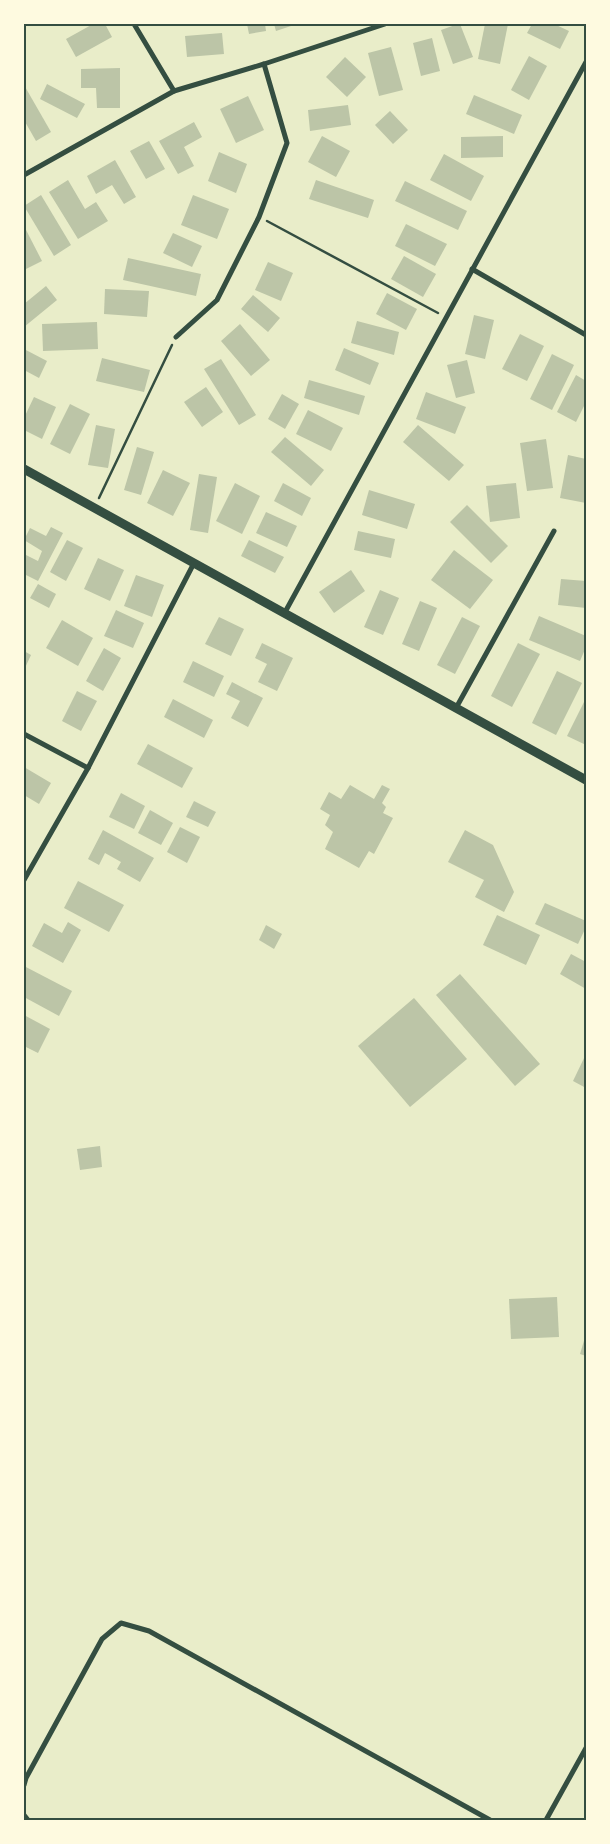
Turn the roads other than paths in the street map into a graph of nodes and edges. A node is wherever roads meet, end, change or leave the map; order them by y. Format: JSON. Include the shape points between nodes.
{"nodes":[{"id":1,"x":134,"y":24,"type":"edge"},
{"id":2,"x":385,"y":24,"type":"edge"},
{"id":3,"x":586,"y":62,"type":"edge"},
{"id":4,"x":264,"y":64,"type":"junction"},
{"id":5,"x":174,"y":91,"type":"junction"},
{"id":6,"x":24,"y":176,"type":"edge"},
{"id":7,"x":472,"y":269,"type":"junction"},
{"id":8,"x":586,"y":335,"type":"edge"},
{"id":9,"x":176,"y":337,"type":"road end"},
{"id":10,"x":24,"y":469,"type":"edge"},
{"id":11,"x":554,"y":530,"type":"dead end"},
{"id":12,"x":194,"y":563,"type":"junction"},
{"id":13,"x":284,"y":614,"type":"junction"},
{"id":14,"x":456,"y":708,"type":"junction"},
{"id":15,"x":24,"y":734,"type":"edge"},
{"id":16,"x":88,"y":768,"type":"junction"},
{"id":17,"x":586,"y":780,"type":"edge"},
{"id":18,"x":24,"y":880,"type":"edge"},
{"id":19,"x":586,"y":1748,"type":"edge"},
{"id":20,"x":24,"y":1785,"type":"edge"},
{"id":21,"x":24,"y":1815,"type":"edge"},
{"id":22,"x":28,"y":1820,"type":"edge"},
{"id":23,"x":490,"y":1820,"type":"edge"},
{"id":24,"x":546,"y":1820,"type":"edge"}],
"edges":[{"from":1,"to":5,"type":"street"},
{"from":2,"to":4,"type":"street"},
{"from":3,"to":7,"type":"street"},
{"from":4,"to":5,"type":"street"},
{"from":4,"to":9,"type":"street","via":[[287,143],[259,217],[217,300]]},
{"from":5,"to":6,"type":"street"},
{"from":7,"to":8,"type":"street"},
{"from":7,"to":13,"type":"street"},
{"from":10,"to":12,"type":"street"},
{"from":11,"to":14,"type":"street"},
{"from":12,"to":13,"type":"street"},
{"from":12,"to":16,"type":"street"},
{"from":13,"to":14,"type":"street"},
{"from":14,"to":17,"type":"street"},
{"from":15,"to":16,"type":"street"},
{"from":16,"to":18,"type":"street"},
{"from":19,"to":24,"type":"street"},
{"from":20,"to":23,"type":"street","via":[[102,1639],[121,1623],[149,1631]]},
{"from":21,"to":22,"type":"street"}]}
